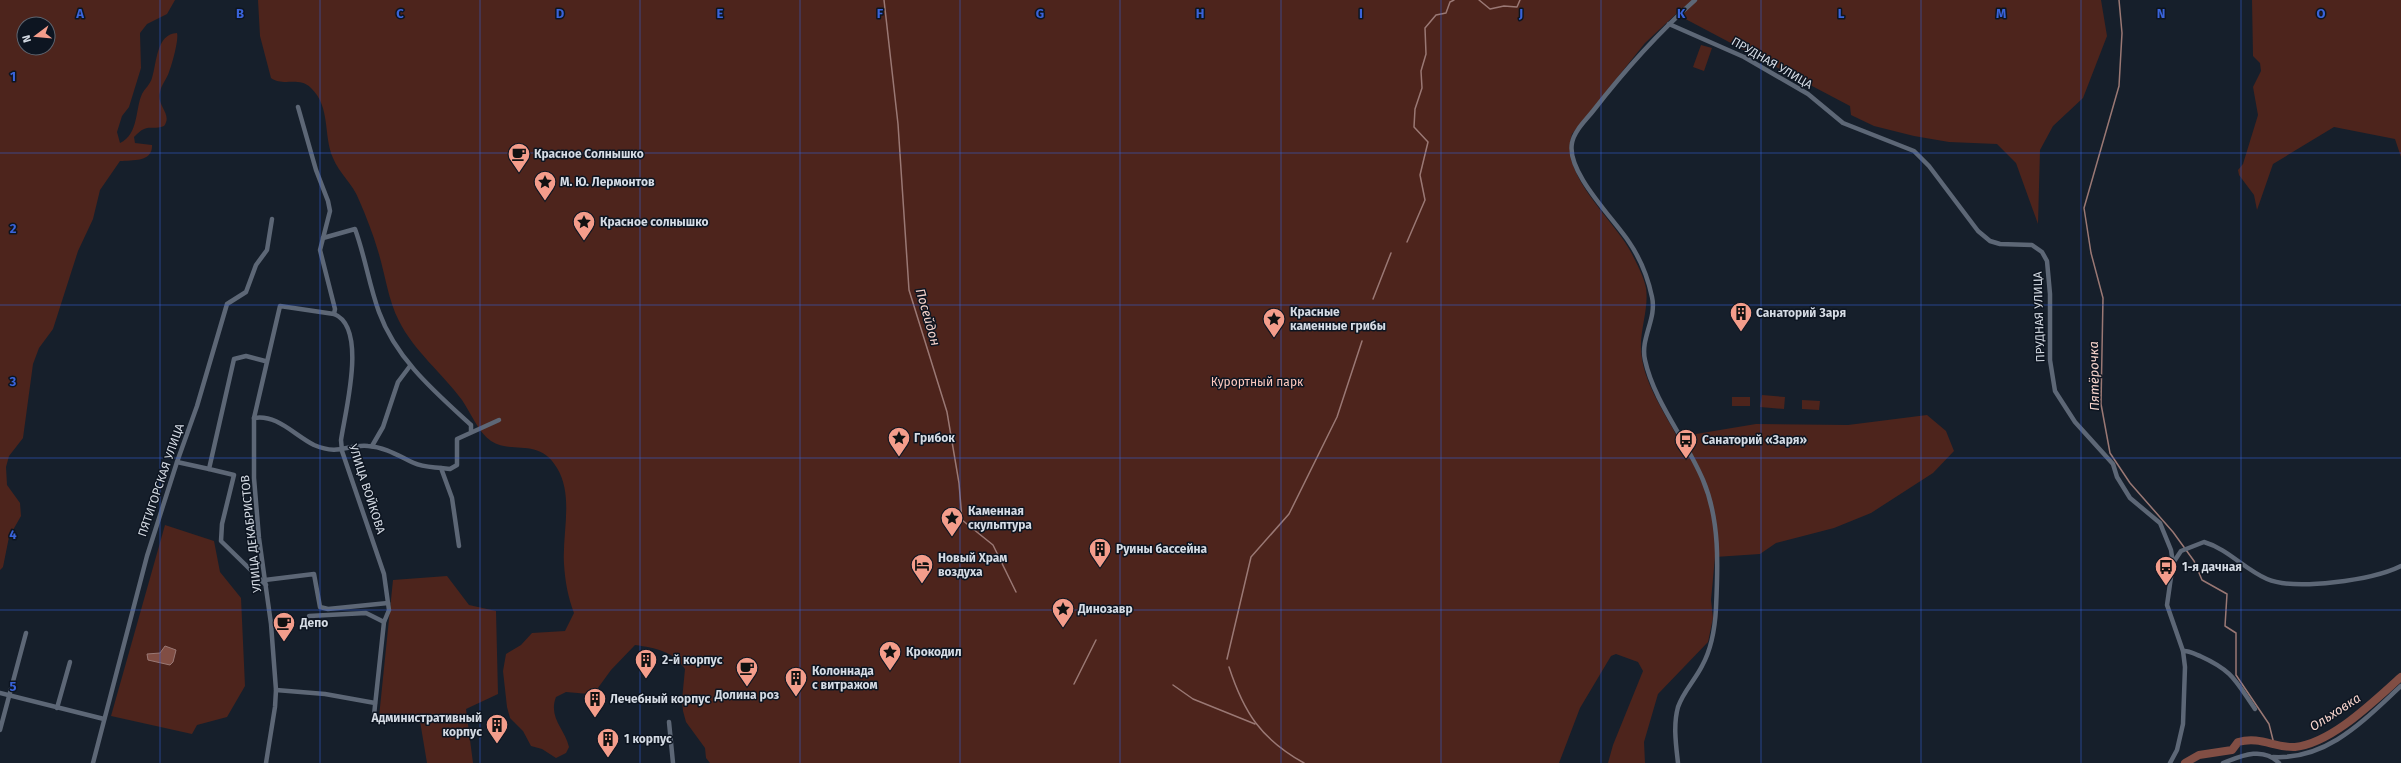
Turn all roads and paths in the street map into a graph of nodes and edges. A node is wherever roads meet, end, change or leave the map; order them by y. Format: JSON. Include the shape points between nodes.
{"nodes":[{"id":1,"x":1695,"y":0,"type":"edge"},
{"id":2,"x":1669,"y":24,"type":"junction"},
{"id":3,"x":298,"y":107,"type":"dead end"},
{"id":4,"x":272,"y":219,"type":"dead end"},
{"id":5,"x":323,"y":238,"type":"junction"},
{"id":6,"x":334,"y":314,"type":"junction"},
{"id":7,"x":265,"y":361,"type":"junction"},
{"id":8,"x":410,"y":366,"type":"junction"},
{"id":9,"x":254,"y":418,"type":"junction"},
{"id":10,"x":498,"y":420,"type":"dead end"},
{"id":11,"x":471,"y":431,"type":"junction"},
{"id":12,"x":372,"y":446,"type":"junction"},
{"id":13,"x":342,"y":451,"type":"junction"},
{"id":14,"x":177,"y":462,"type":"junction"},
{"id":15,"x":441,"y":468,"type":"junction"},
{"id":16,"x":209,"y":469,"type":"junction"},
{"id":17,"x":459,"y":546,"type":"dead end"},
{"id":18,"x":2173,"y":563,"type":"junction"},
{"id":19,"x":2401,"y":566,"type":"edge"},
{"id":20,"x":265,"y":580,"type":"junction"},
{"id":21,"x":266,"y":585,"type":"junction"},
{"id":22,"x":388,"y":603,"type":"junction"},
{"id":23,"x":309,"y":616,"type":"dead end"},
{"id":24,"x":384,"y":622,"type":"junction"},
{"id":25,"x":26,"y":633,"type":"dead end"},
{"id":26,"x":2183,"y":652,"type":"junction"},
{"id":27,"x":70,"y":662,"type":"dead end"},
{"id":28,"x":2401,"y":686,"type":"edge"},
{"id":29,"x":276,"y":690,"type":"junction"},
{"id":30,"x":0,"y":693,"type":"edge"},
{"id":31,"x":8,"y":696,"type":"junction"},
{"id":32,"x":375,"y":703,"type":"junction"},
{"id":33,"x":57,"y":708,"type":"junction"},
{"id":34,"x":2255,"y":708,"type":"dead end"},
{"id":35,"x":374,"y":715,"type":"dead end"},
{"id":36,"x":104,"y":719,"type":"junction"},
{"id":37,"x":669,"y":722,"type":"dead end"},
{"id":38,"x":0,"y":730,"type":"edge"},
{"id":39,"x":2273,"y":757,"type":"junction"},
{"id":40,"x":93,"y":763,"type":"edge"},
{"id":41,"x":266,"y":763,"type":"edge"},
{"id":42,"x":673,"y":763,"type":"edge"},
{"id":43,"x":1678,"y":763,"type":"edge"},
{"id":44,"x":2170,"y":763,"type":"edge"},
{"id":45,"x":2223,"y":763,"type":"edge"},
{"id":46,"x":2279,"y":763,"type":"edge"}],
"edges":[{"from":1,"to":2,"type":"street"},
{"from":2,"to":18,"type":"street","name":"ПРУДНАЯ УЛИЦА","via":[[1744,57],[1808,94],[1843,123],[1914,151],[1929,166],[1978,231],[1990,241],[2000,244],[2032,245],[2042,252],[2047,261],[2050,360],[2055,391],[2082,430],[2112,464],[2130,498],[2160,523]]},
{"from":2,"to":43,"type":"street","via":[[1641,52],[1598,104],[1575,134],[1571,148],[1582,176],[1603,210],[1630,242],[1650,287],[1653,312],[1645,338],[1645,361],[1663,403],[1703,479],[1714,521],[1717,574],[1712,642],[1702,666],[1678,707]]},
{"from":3,"to":5,"type":"street","via":[[330,211]]},
{"from":4,"to":14,"type":"street","name":"ПЯТИГОРСКАЯ УЛИЦА","via":[[267,250],[256,265],[246,292],[227,304],[197,406]]},
{"from":5,"to":6,"type":"street","via":[[320,250],[335,308]]},
{"from":5,"to":8,"type":"street","via":[[355,229],[379,313]]},
{"from":6,"to":7,"type":"street","name":"УЛИЦА ДЕКАБРИСТОВ","via":[[280,306]]},
{"from":6,"to":13,"type":"street","name":"УЛИЦА ВОЙКОВА","via":[[344,323],[352,341],[353,362],[341,440]]},
{"from":7,"to":9,"type":"street","name":"УЛИЦА ДЕКАБРИСТОВ"},
{"from":7,"to":16,"type":"street","via":[[246,356],[234,359]]},
{"from":8,"to":11,"type":"street","via":[[471,425]]},
{"from":8,"to":12,"type":"street","via":[[398,382],[389,413]]},
{"from":9,"to":13,"type":"street","via":[[271,419],[314,444]]},
{"from":9,"to":20,"type":"street","name":"УЛИЦА ДЕКАБРИСТОВ","via":[[254,478]]},
{"from":10,"to":11,"type":"street"},
{"from":11,"to":15,"type":"street","via":[[457,439],[454,468]]},
{"from":12,"to":13,"type":"street"},
{"from":12,"to":15,"type":"street","via":[[397,453],[415,464]]},
{"from":13,"to":22,"type":"street","name":"УЛИЦА ВОЙКОВА","via":[[384,574]]},
{"from":14,"to":16,"type":"street"},
{"from":14,"to":36,"type":"street","name":"ПЯТИГОРСКАЯ УЛИЦА","via":[[147,556]]},
{"from":15,"to":17,"type":"street","via":[[452,498]]},
{"from":16,"to":21,"type":"street","via":[[234,476],[222,524],[221,541]]},
{"from":18,"to":19,"type":"street","via":[[2181,551],[2190,545],[2204,542],[2218,546],[2259,574],[2284,583],[2308,584],[2373,576]]},
{"from":18,"to":26,"type":"street","name":"ПРУДНАЯ УЛИЦА","via":[[2168,605]]},
{"from":20,"to":21,"type":"street","name":"УЛИЦА ДЕКАБРИСТОВ"},
{"from":20,"to":22,"type":"street","via":[[314,574],[320,607],[328,609]]},
{"from":21,"to":29,"type":"street","name":"УЛИЦА ДЕКАБРИСТОВ"},
{"from":22,"to":24,"type":"street","name":"УЛИЦА ВОЙКОВА","via":[[389,610]]},
{"from":23,"to":24,"type":"street","via":[[366,613]]},
{"from":24,"to":32,"type":"street"},
{"from":25,"to":31,"type":"street"},
{"from":26,"to":34,"type":"street","via":[[2189,651],[2230,672]]},
{"from":26,"to":44,"type":"street","name":"ПРУДНАЯ УЛИЦА","via":[[2183,724],[2177,750]]},
{"from":27,"to":33,"type":"street"},
{"from":28,"to":39,"type":"street","via":[[2337,741],[2301,755]]},
{"from":29,"to":32,"type":"street","via":[[325,694]]},
{"from":29,"to":41,"type":"street","name":"УЛИЦА ДЕКАБРИСТОВ"},
{"from":30,"to":31,"type":"street"},
{"from":31,"to":33,"type":"street"},
{"from":31,"to":38,"type":"street"},
{"from":32,"to":35,"type":"street"},
{"from":33,"to":36,"type":"street"},
{"from":36,"to":40,"type":"street","name":"ПЯТИГОРСКАЯ УЛИЦА"},
{"from":37,"to":42,"type":"street"},
{"from":39,"to":45,"type":"street","via":[[2255,754]]},
{"from":39,"to":46,"type":"street"}]}
